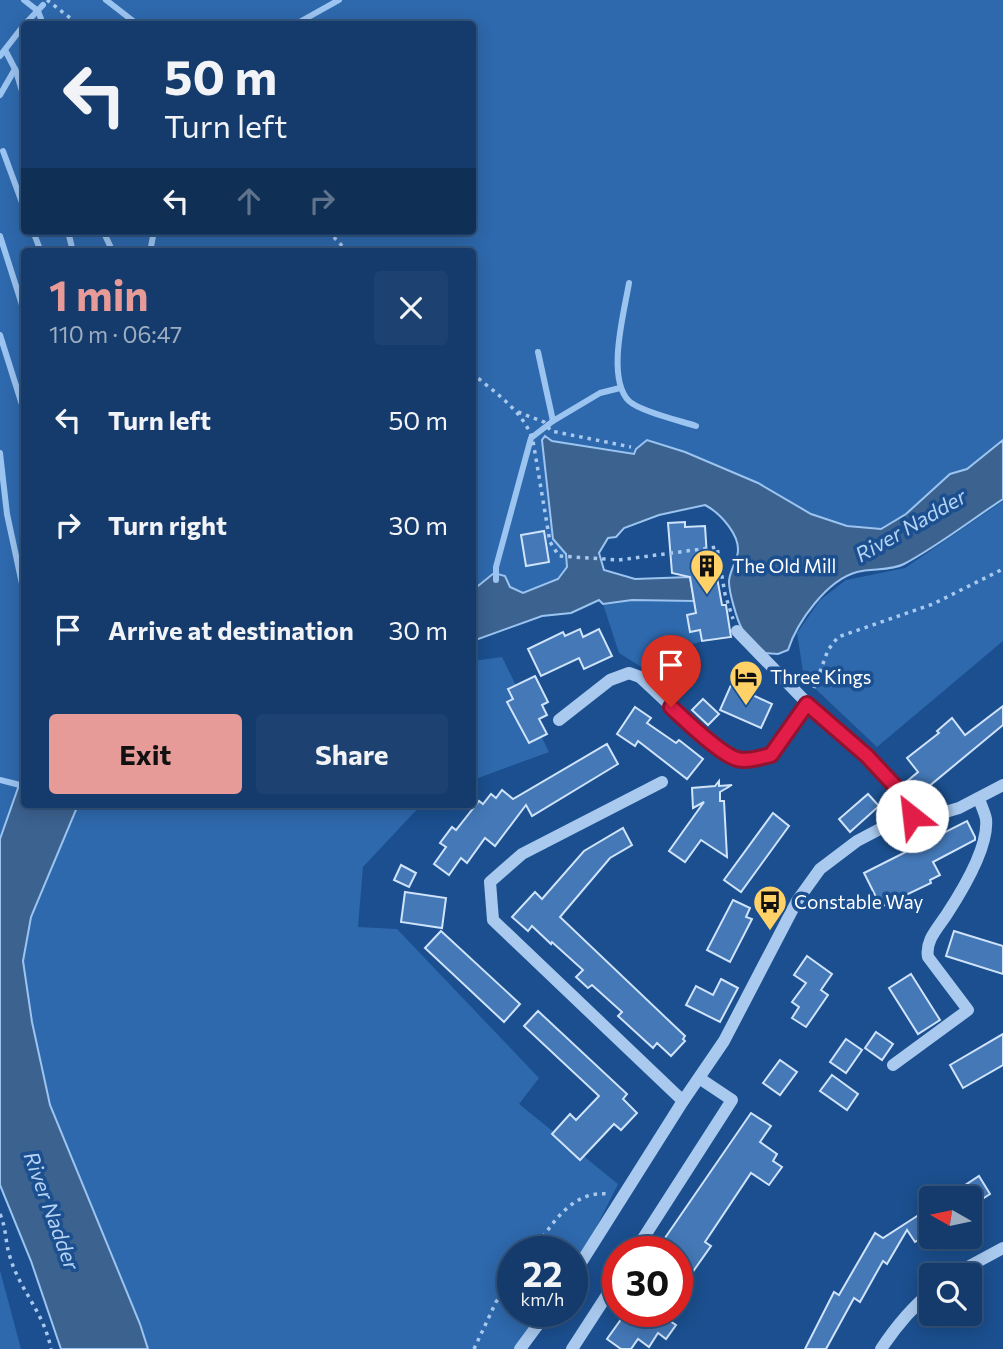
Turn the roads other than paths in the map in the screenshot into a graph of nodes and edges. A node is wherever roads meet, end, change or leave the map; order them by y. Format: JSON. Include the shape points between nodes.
{"nodes":[{"id":1,"x":737,"y":631,"type":"road end"},
{"id":2,"x":807,"y":704,"type":"junction"},
{"id":3,"x":559,"y":720,"type":"dead end"},
{"id":4,"x":662,"y":782,"type":"dead end"},
{"id":5,"x":1003,"y":785,"type":"edge"},
{"id":6,"x":979,"y":799,"type":"junction"},
{"id":7,"x":912,"y":816,"type":"junction"},
{"id":8,"x":892,"y":1065,"type":"dead end"},
{"id":9,"x":699,"y":1078,"type":"junction"},
{"id":10,"x":683,"y":1101,"type":"junction"},
{"id":11,"x":645,"y":1236,"type":"edge"},
{"id":12,"x":1003,"y":1248,"type":"edge"},
{"id":13,"x":588,"y":1252,"type":"edge"},
{"id":14,"x":975,"y":1263,"type":"edge"},
{"id":15,"x":919,"y":1301,"type":"edge"},
{"id":16,"x":602,"y":1303,"type":"edge"},
{"id":17,"x":536,"y":1327,"type":"edge"},
{"id":18,"x":520,"y":1349,"type":"edge"},
{"id":19,"x":572,"y":1349,"type":"edge"},
{"id":20,"x":881,"y":1349,"type":"edge"}],
"edges":[{"from":1,"to":2,"type":"street"},
{"from":2,"to":3,"type":"street","via":[[771,755],[752,759],[737,759],[701,734],[640,677],[629,673],[610,680]]},
{"from":2,"to":7,"type":"street","via":[[900,790]]},
{"from":4,"to":10,"type":"street","via":[[522,854],[490,882],[493,920]]},
{"from":5,"to":6,"type":"street"},
{"from":6,"to":7,"type":"street","via":[[942,813]]},
{"from":6,"to":8,"type":"street","via":[[986,819],[985,842],[927,948],[928,957],[968,1010]]},
{"from":7,"to":9,"type":"street","via":[[857,841],[811,880],[741,1012]]},
{"from":9,"to":10,"type":"street"},
{"from":9,"to":11,"type":"street","via":[[732,1100]]},
{"from":10,"to":13,"type":"street"},
{"from":12,"to":14,"type":"street"},
{"from":15,"to":20,"type":"street"},
{"from":16,"to":19,"type":"street"},
{"from":17,"to":18,"type":"street"}]}
